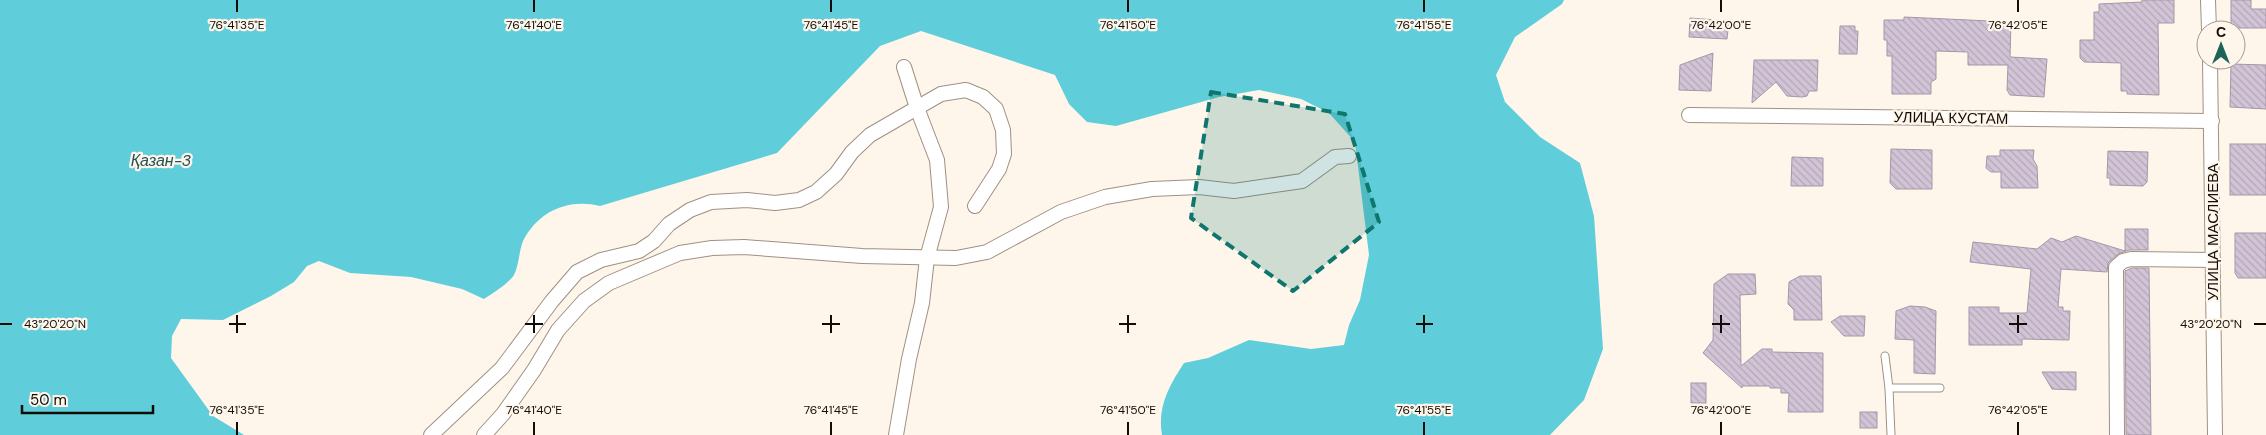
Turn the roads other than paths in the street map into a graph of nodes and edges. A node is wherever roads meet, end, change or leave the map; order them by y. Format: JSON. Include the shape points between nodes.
{"nodes":[{"id":1,"x":2208,"y":0,"type":"edge"},
{"id":2,"x":2209,"y":20,"type":"edge"},
{"id":3,"x":904,"y":67,"type":"dead end"},
{"id":4,"x":2210,"y":70,"type":"edge"},
{"id":5,"x":917,"y":108,"type":"junction"},
{"id":6,"x":1689,"y":115,"type":"dead end"},
{"id":7,"x":2212,"y":120,"type":"junction"},
{"id":8,"x":1349,"y":156,"type":"dead end"},
{"id":9,"x":976,"y":206,"type":"dead end"},
{"id":10,"x":927,"y":258,"type":"junction"},
{"id":11,"x":2213,"y":260,"type":"junction"},
{"id":12,"x":1885,"y":356,"type":"dead end"},
{"id":13,"x":1890,"y":388,"type":"junction"},
{"id":14,"x":1940,"y":388,"type":"dead end"},
{"id":15,"x":431,"y":435,"type":"edge"},
{"id":16,"x":484,"y":435,"type":"edge"},
{"id":17,"x":896,"y":435,"type":"edge"},
{"id":18,"x":1891,"y":435,"type":"edge"},
{"id":19,"x":2117,"y":435,"type":"edge"},
{"id":20,"x":2215,"y":435,"type":"edge"}],
"edges":[{"from":1,"to":2,"type":"street"},
{"from":3,"to":5,"type":"street"},
{"from":4,"to":7,"type":"street","name":"УЛИЦА МАСЛИЕВА"},
{"from":5,"to":9,"type":"street","via":[[941,94],[966,90],[983,96],[996,109],[1003,130],[1004,154],[999,169]]},
{"from":5,"to":10,"type":"street","via":[[937,160],[942,208]]},
{"from":5,"to":15,"type":"street","via":[[870,136],[816,192],[799,200],[775,203],[747,200],[710,202],[669,224],[654,241],[639,251],[601,260],[576,272],[502,368]]},
{"from":6,"to":7,"type":"street","name":"УЛИЦА КУСТАМ"},
{"from":7,"to":11,"type":"street","name":"УЛИЦА МАСЛИЕВА"},
{"from":8,"to":10,"type":"street","via":[[1335,157],[1302,181],[1234,191],[1199,187],[1152,189],[1105,197],[1061,212],[987,252],[956,258]]},
{"from":10,"to":16,"type":"street","via":[[744,247],[680,252],[609,283],[584,301],[558,330],[513,400]]},
{"from":10,"to":17,"type":"street","via":[[922,304]]},
{"from":11,"to":19,"type":"street","via":[[2131,259],[2116,268]]},
{"from":11,"to":20,"type":"street","name":"УЛИЦА МАСЛИЕВА"},
{"from":12,"to":13,"type":"lane"},
{"from":13,"to":14,"type":"lane"},
{"from":13,"to":18,"type":"lane"}]}
